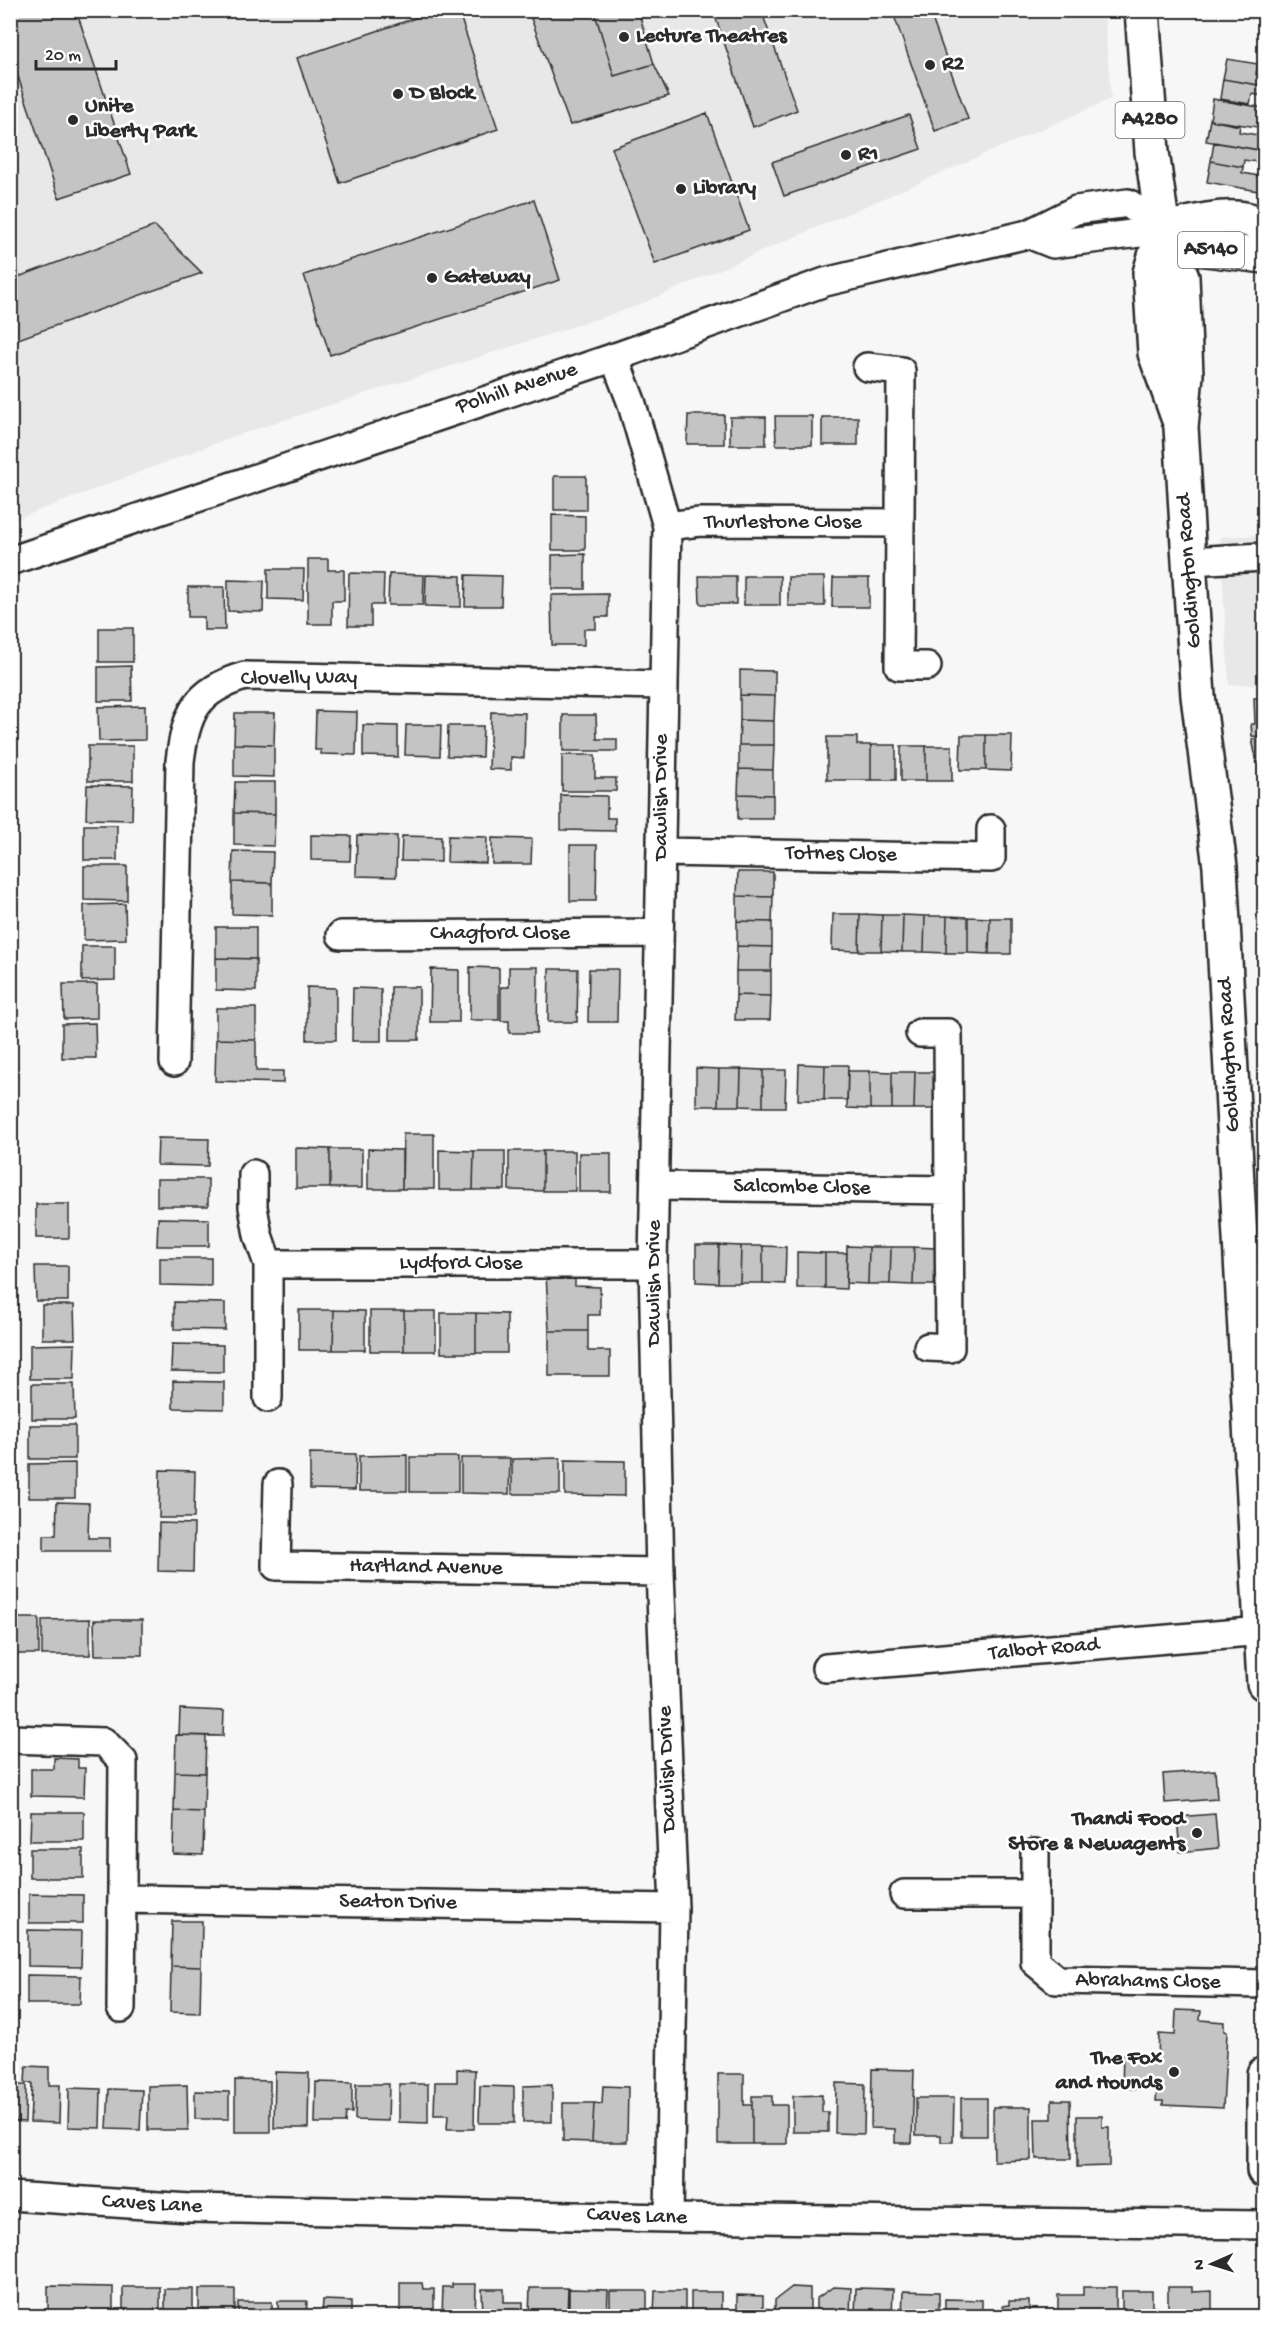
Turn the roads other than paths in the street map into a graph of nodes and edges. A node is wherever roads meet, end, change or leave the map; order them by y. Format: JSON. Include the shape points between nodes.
{"nodes":[{"id":1,"x":1142,"y":10,"type":"edge"},
{"id":2,"x":1264,"y":227,"type":"edge"},
{"id":3,"x":1163,"y":230,"type":"junction"},
{"id":4,"x":1264,"y":256,"type":"edge"},
{"id":5,"x":614,"y":357,"type":"junction"},
{"id":6,"x":867,"y":367,"type":"dead end"},
{"id":7,"x":900,"y":523,"type":"junction"},
{"id":8,"x":667,"y":526,"type":"junction"},
{"id":9,"x":1264,"y":557,"type":"edge"},
{"id":10,"x":10,"y":561,"type":"edge"},
{"id":11,"x":1189,"y":561,"type":"junction"},
{"id":12,"x":927,"y":666,"type":"dead end"},
{"id":13,"x":663,"y":685,"type":"junction"},
{"id":14,"x":991,"y":829,"type":"dead end"},
{"id":15,"x":662,"y":852,"type":"junction"},
{"id":16,"x":659,"y":933,"type":"junction"},
{"id":17,"x":341,"y":934,"type":"dead end"},
{"id":18,"x":920,"y":1033,"type":"dead end"},
{"id":19,"x":174,"y":1062,"type":"dead end"},
{"id":20,"x":253,"y":1174,"type":"dead end"},
{"id":21,"x":655,"y":1186,"type":"junction"},
{"id":22,"x":949,"y":1190,"type":"junction"},
{"id":23,"x":268,"y":1264,"type":"junction"},
{"id":24,"x":653,"y":1264,"type":"junction"},
{"id":25,"x":1256,"y":1333,"type":"edge"},
{"id":26,"x":928,"y":1347,"type":"dead end"},
{"id":27,"x":268,"y":1398,"type":"dead end"},
{"id":28,"x":278,"y":1484,"type":"dead end"},
{"id":29,"x":660,"y":1572,"type":"junction"},
{"id":30,"x":1262,"y":1631,"type":"junction"},
{"id":31,"x":826,"y":1668,"type":"dead end"},
{"id":32,"x":1264,"y":1683,"type":"edge"},
{"id":33,"x":10,"y":1739,"type":"edge"},
{"id":34,"x":1035,"y":1853,"type":"dead end"},
{"id":35,"x":904,"y":1894,"type":"dead end"},
{"id":36,"x":1033,"y":1894,"type":"junction"},
{"id":37,"x":122,"y":1899,"type":"junction"},
{"id":38,"x":674,"y":1908,"type":"junction"},
{"id":39,"x":1264,"y":1984,"type":"edge"},
{"id":40,"x":121,"y":2008,"type":"dead end"},
{"id":41,"x":1264,"y":2074,"type":"edge"},
{"id":42,"x":1264,"y":2160,"type":"edge"},
{"id":43,"x":1264,"y":2170,"type":"edge"},
{"id":44,"x":10,"y":2196,"type":"edge"},
{"id":45,"x":669,"y":2218,"type":"junction"},
{"id":46,"x":1264,"y":2225,"type":"edge"}],
"edges":[{"from":1,"to":3,"type":"main road","name":"Goldington Road","number":"A4280","via":[[1152,152]]},
{"from":2,"to":3,"type":"main road","via":[[1256,221],[1212,217]]},
{"from":3,"to":4,"type":"main road","number":"A5140","via":[[1188,247]]},
{"from":3,"to":5,"type":"street","name":"Polhill Avenue","via":[[1128,203],[1076,210],[1028,234],[825,282]]},
{"from":3,"to":11,"type":"main road","name":"Goldington Road","number":"A4280","via":[[1182,277],[1186,375],[1181,428]]},
{"from":5,"to":8,"type":"street","name":"Dawlish Drive","via":[[631,401]]},
{"from":5,"to":10,"type":"street","name":"Polhill Avenue"},
{"from":6,"to":7,"type":"street","via":[[901,370]]},
{"from":7,"to":8,"type":"street","name":"Thurlestone Close","via":[[700,522]]},
{"from":7,"to":12,"type":"street","via":[[899,666]]},
{"from":8,"to":13,"type":"street","name":"Dawlish Drive"},
{"from":9,"to":11,"type":"street"},
{"from":11,"to":25,"type":"main road","name":"Goldington Road","number":"A4280","via":[[1198,696],[1220,867]]},
{"from":13,"to":15,"type":"street","name":"Dawlish Drive"},
{"from":13,"to":19,"type":"street","name":"Clovelly Way","via":[[245,676],[220,683],[191,712],[180,761]]},
{"from":14,"to":15,"type":"street","name":"Totnes Close","via":[[991,858]]},
{"from":15,"to":16,"type":"street","name":"Dawlish Drive"},
{"from":16,"to":17,"type":"street","name":"Chagford Close"},
{"from":16,"to":21,"type":"street","name":"Dawlish Drive"},
{"from":18,"to":22,"type":"street","via":[[948,1033]]},
{"from":20,"to":23,"type":"street","via":[[253,1207]]},
{"from":21,"to":22,"type":"street","name":"Salcombe Close"},
{"from":21,"to":24,"type":"street","name":"Dawlish Drive"},
{"from":22,"to":26,"type":"street","via":[[950,1348]]},
{"from":23,"to":24,"type":"street","name":"Lydford Close"},
{"from":23,"to":27,"type":"street"},
{"from":24,"to":29,"type":"street","name":"Dawlish Drive"},
{"from":25,"to":30,"type":"main road","name":"Goldington Road","number":"A4280"},
{"from":28,"to":29,"type":"street","name":"Hartland Avenue","via":[[276,1566]]},
{"from":29,"to":38,"type":"street","name":"Dawlish Drive"},
{"from":30,"to":31,"type":"street","name":"Talbot Road"},
{"from":30,"to":32,"type":"main road","name":"Goldington Road","number":"A4280"},
{"from":33,"to":37,"type":"street","via":[[104,1742],[123,1761]]},
{"from":34,"to":36,"type":"street","name":"Abrahams Close"},
{"from":35,"to":36,"type":"street"},
{"from":36,"to":39,"type":"street","name":"Abrahams Close","via":[[1035,1962],[1057,1980]]},
{"from":37,"to":38,"type":"street","name":"Seaton Drive"},
{"from":37,"to":40,"type":"street"},
{"from":38,"to":45,"type":"street","name":"Dawlish Drive"},
{"from":41,"to":42,"type":"main road"},
{"from":42,"to":43,"type":"main road"},
{"from":44,"to":45,"type":"street","name":"Caves Lane","via":[[189,2208]]},
{"from":45,"to":46,"type":"street","name":"Caves Lane"}]}
